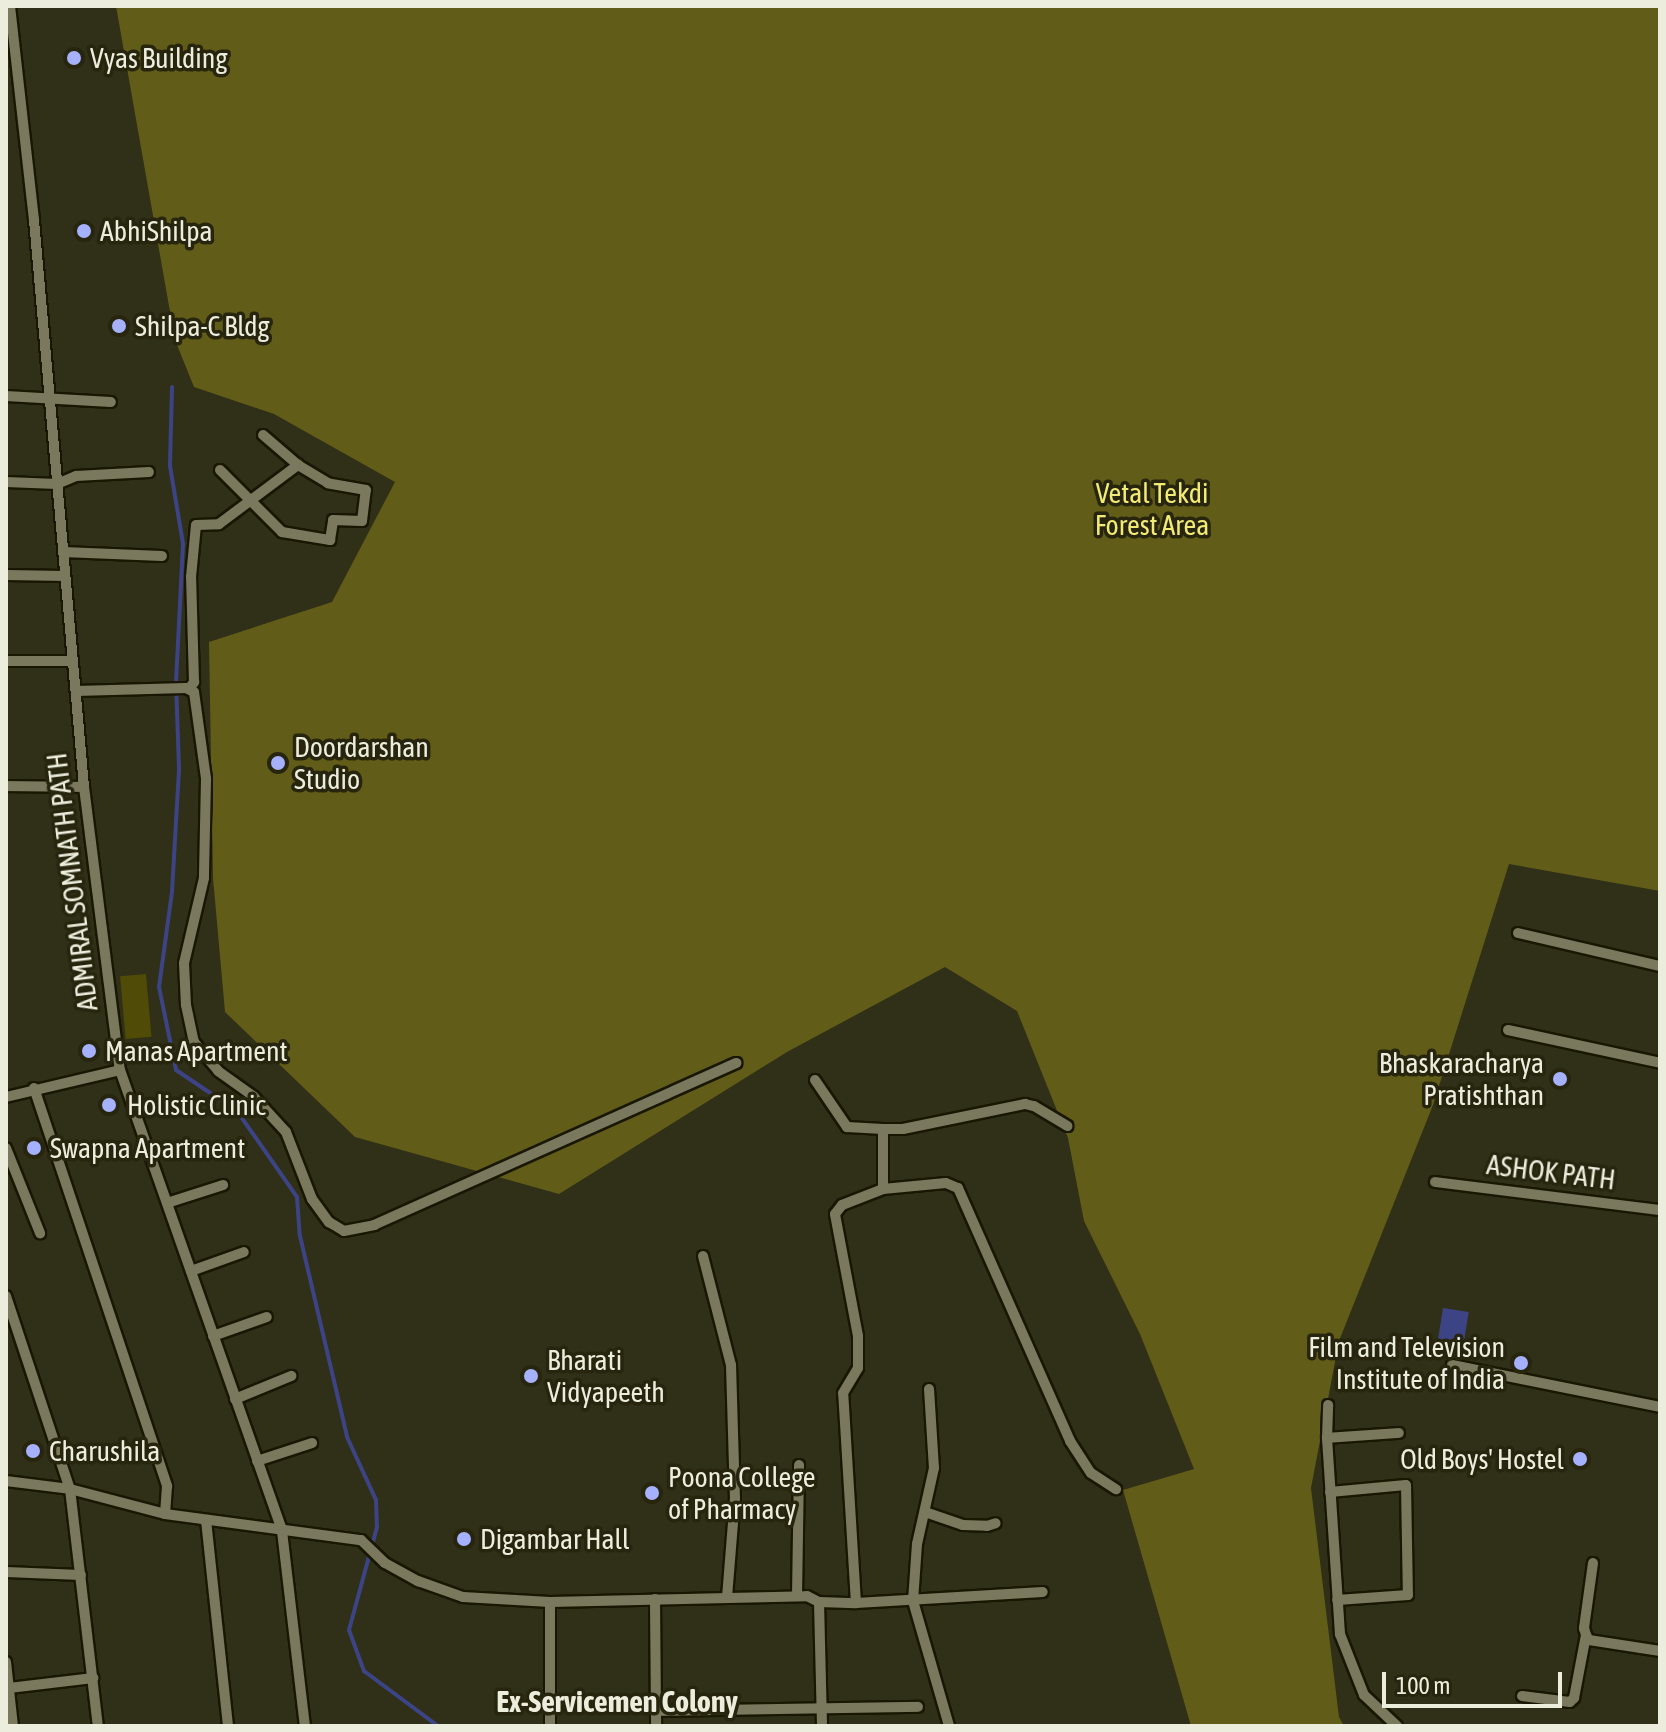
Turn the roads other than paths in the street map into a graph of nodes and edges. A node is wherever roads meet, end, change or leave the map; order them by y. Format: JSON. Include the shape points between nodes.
{"nodes":[{"id":1,"x":10,"y":6,"type":"edge"},
{"id":2,"x":6,"y":396,"type":"edge"},
{"id":3,"x":50,"y":397,"type":"junction"},
{"id":4,"x":111,"y":402,"type":"dead end"},
{"id":5,"x":263,"y":435,"type":"dead end"},
{"id":6,"x":298,"y":465,"type":"junction"},
{"id":7,"x":220,"y":470,"type":"dead end"},
{"id":8,"x":149,"y":472,"type":"dead end"},
{"id":9,"x":6,"y":482,"type":"edge"},
{"id":10,"x":57,"y":484,"type":"junction"},
{"id":11,"x":251,"y":502,"type":"junction"},
{"id":12,"x":63,"y":552,"type":"junction"},
{"id":13,"x":162,"y":556,"type":"dead end"},
{"id":14,"x":6,"y":575,"type":"edge"},
{"id":15,"x":65,"y":576,"type":"junction"},
{"id":16,"x":6,"y":661,"type":"edge"},
{"id":17,"x":73,"y":661,"type":"junction"},
{"id":18,"x":188,"y":688,"type":"junction"},
{"id":19,"x":76,"y":691,"type":"junction"},
{"id":20,"x":6,"y":786,"type":"edge"},
{"id":21,"x":84,"y":787,"type":"junction"},
{"id":22,"x":1518,"y":933,"type":"dead end"},
{"id":23,"x":1660,"y":966,"type":"edge"},
{"id":24,"x":1508,"y":1030,"type":"dead end"},
{"id":25,"x":736,"y":1063,"type":"dead end"},
{"id":26,"x":1660,"y":1063,"type":"edge"},
{"id":27,"x":120,"y":1070,"type":"junction"},
{"id":28,"x":815,"y":1080,"type":"dead end"},
{"id":29,"x":34,"y":1088,"type":"junction"},
{"id":30,"x":6,"y":1097,"type":"edge"},
{"id":31,"x":1067,"y":1126,"type":"dead end"},
{"id":32,"x":883,"y":1129,"type":"junction"},
{"id":33,"x":6,"y":1148,"type":"edge"},
{"id":34,"x":1435,"y":1182,"type":"dead end"},
{"id":35,"x":223,"y":1185,"type":"dead end"},
{"id":36,"x":883,"y":1189,"type":"junction"},
{"id":37,"x":167,"y":1203,"type":"junction"},
{"id":38,"x":1660,"y":1210,"type":"edge"},
{"id":39,"x":40,"y":1233,"type":"dead end"},
{"id":40,"x":244,"y":1252,"type":"dead end"},
{"id":41,"x":703,"y":1256,"type":"dead end"},
{"id":42,"x":191,"y":1271,"type":"junction"},
{"id":43,"x":6,"y":1296,"type":"edge"},
{"id":44,"x":267,"y":1317,"type":"dead end"},
{"id":45,"x":213,"y":1336,"type":"junction"},
{"id":46,"x":1452,"y":1365,"type":"dead end"},
{"id":47,"x":291,"y":1376,"type":"dead end"},
{"id":48,"x":929,"y":1389,"type":"dead end"},
{"id":49,"x":235,"y":1399,"type":"junction"},
{"id":50,"x":1328,"y":1405,"type":"dead end"},
{"id":51,"x":1660,"y":1407,"type":"edge"},
{"id":52,"x":1399,"y":1433,"type":"dead end"},
{"id":53,"x":1327,"y":1438,"type":"junction"},
{"id":54,"x":312,"y":1443,"type":"dead end"},
{"id":55,"x":257,"y":1461,"type":"junction"},
{"id":56,"x":799,"y":1465,"type":"dead end"},
{"id":57,"x":6,"y":1481,"type":"edge"},
{"id":58,"x":70,"y":1489,"type":"junction"},
{"id":59,"x":1116,"y":1489,"type":"dead end"},
{"id":60,"x":1330,"y":1492,"type":"junction"},
{"id":61,"x":925,"y":1512,"type":"junction"},
{"id":62,"x":165,"y":1514,"type":"junction"},
{"id":63,"x":206,"y":1520,"type":"junction"},
{"id":64,"x":996,"y":1523,"type":"dead end"},
{"id":65,"x":282,"y":1531,"type":"junction"},
{"id":66,"x":1593,"y":1563,"type":"dead end"},
{"id":67,"x":6,"y":1572,"type":"edge"},
{"id":68,"x":81,"y":1575,"type":"junction"},
{"id":69,"x":1043,"y":1592,"type":"dead end"},
{"id":70,"x":797,"y":1596,"type":"junction"},
{"id":71,"x":727,"y":1598,"type":"junction"},
{"id":72,"x":655,"y":1599,"type":"junction"},
{"id":73,"x":1337,"y":1600,"type":"junction"},
{"id":74,"x":913,"y":1601,"type":"junction"},
{"id":75,"x":550,"y":1602,"type":"junction"},
{"id":76,"x":819,"y":1602,"type":"junction"},
{"id":77,"x":856,"y":1603,"type":"junction"},
{"id":78,"x":1586,"y":1635,"type":"junction"},
{"id":79,"x":1660,"y":1651,"type":"edge"},
{"id":80,"x":6,"y":1662,"type":"edge"},
{"id":81,"x":93,"y":1678,"type":"junction"},
{"id":82,"x":9,"y":1688,"type":"junction"},
{"id":83,"x":1522,"y":1696,"type":"dead end"},
{"id":84,"x":918,"y":1707,"type":"dead end"},
{"id":85,"x":822,"y":1709,"type":"junction"},
{"id":86,"x":656,"y":1711,"type":"junction"},
{"id":87,"x":13,"y":1726,"type":"edge"},
{"id":88,"x":98,"y":1726,"type":"edge"},
{"id":89,"x":228,"y":1726,"type":"edge"},
{"id":90,"x":305,"y":1726,"type":"edge"},
{"id":91,"x":550,"y":1726,"type":"edge"},
{"id":92,"x":656,"y":1726,"type":"edge"},
{"id":93,"x":822,"y":1726,"type":"edge"},
{"id":94,"x":949,"y":1726,"type":"edge"},
{"id":95,"x":1397,"y":1726,"type":"edge"}],
"edges":[{"from":1,"to":3,"type":"street","name":"ADMIRAL SOMNATH PATH"},
{"from":2,"to":3,"type":"street"},
{"from":3,"to":4,"type":"street"},
{"from":3,"to":10,"type":"street","name":"ADMIRAL SOMNATH PATH"},
{"from":5,"to":6,"type":"street"},
{"from":6,"to":11,"type":"street"},
{"from":6,"to":11,"type":"street","via":[[328,483],[366,490],[362,521],[333,520],[330,540],[310,538],[282,532]]},
{"from":7,"to":11,"type":"street"},
{"from":8,"to":10,"type":"street","via":[[76,476]]},
{"from":9,"to":10,"type":"street"},
{"from":10,"to":12,"type":"street","name":"ADMIRAL SOMNATH PATH"},
{"from":11,"to":18,"type":"street","via":[[219,524],[196,525],[191,577],[194,682]]},
{"from":12,"to":13,"type":"street"},
{"from":12,"to":15,"type":"street","name":"ADMIRAL SOMNATH PATH"},
{"from":14,"to":15,"type":"street"},
{"from":15,"to":17,"type":"street","name":"ADMIRAL SOMNATH PATH"},
{"from":16,"to":17,"type":"street"},
{"from":17,"to":19,"type":"street","name":"ADMIRAL SOMNATH PATH"},
{"from":18,"to":19,"type":"street"},
{"from":18,"to":25,"type":"street","via":[[195,694],[206,779],[204,878],[184,963],[194,1042],[286,1132],[312,1199],[329,1222],[344,1231],[374,1225]]},
{"from":19,"to":21,"type":"street","name":"ADMIRAL SOMNATH PATH"},
{"from":20,"to":21,"type":"street"},
{"from":21,"to":27,"type":"street","name":"ADMIRAL SOMNATH PATH"},
{"from":22,"to":23,"type":"street"},
{"from":24,"to":26,"type":"street"},
{"from":27,"to":29,"type":"street"},
{"from":27,"to":37,"type":"street","name":"ADMIRAL SOMNATH PATH"},
{"from":28,"to":32,"type":"street","via":[[847,1127]]},
{"from":29,"to":30,"type":"street"},
{"from":29,"to":62,"type":"street","via":[[167,1486]]},
{"from":31,"to":32,"type":"street","via":[[1025,1104]]},
{"from":32,"to":36,"type":"street"},
{"from":33,"to":39,"type":"street"},
{"from":34,"to":38,"type":"street","name":"ASHOK PATH"},
{"from":35,"to":37,"type":"street"},
{"from":36,"to":59,"type":"street","via":[[946,1183],[958,1188],[1070,1441],[1091,1473]]},
{"from":36,"to":77,"type":"street","via":[[842,1205],[835,1214],[858,1336],[858,1368],[843,1393]]},
{"from":37,"to":42,"type":"street","name":"ADMIRAL SOMNATH PATH"},
{"from":40,"to":42,"type":"street"},
{"from":41,"to":71,"type":"street","via":[[731,1365],[735,1498]]},
{"from":42,"to":45,"type":"street","name":"ADMIRAL SOMNATH PATH"},
{"from":43,"to":58,"type":"street"},
{"from":44,"to":45,"type":"street"},
{"from":45,"to":49,"type":"street","name":"ADMIRAL SOMNATH PATH"},
{"from":46,"to":51,"type":"street"},
{"from":47,"to":49,"type":"street"},
{"from":48,"to":61,"type":"street","via":[[934,1468]]},
{"from":49,"to":55,"type":"street","name":"ADMIRAL SOMNATH PATH"},
{"from":50,"to":53,"type":"street"},
{"from":52,"to":53,"type":"street"},
{"from":53,"to":60,"type":"street"},
{"from":54,"to":55,"type":"street"},
{"from":55,"to":65,"type":"street","name":"ADMIRAL SOMNATH PATH"},
{"from":56,"to":70,"type":"street"},
{"from":57,"to":58,"type":"street"},
{"from":58,"to":62,"type":"street"},
{"from":58,"to":68,"type":"street"},
{"from":60,"to":73,"type":"street"},
{"from":60,"to":73,"type":"street","via":[[1406,1485],[1408,1595]]},
{"from":61,"to":64,"type":"street","via":[[963,1525]]},
{"from":61,"to":74,"type":"street"},
{"from":62,"to":63,"type":"street"},
{"from":63,"to":65,"type":"street"},
{"from":63,"to":89,"type":"street"},
{"from":65,"to":75,"type":"street","via":[[361,1540],[385,1563],[463,1597]]},
{"from":65,"to":90,"type":"street","name":"ADMIRAL SOMNATH PATH"},
{"from":66,"to":78,"type":"street"},
{"from":67,"to":68,"type":"street"},
{"from":68,"to":81,"type":"street"},
{"from":69,"to":74,"type":"street"},
{"from":70,"to":71,"type":"street"},
{"from":70,"to":76,"type":"street"},
{"from":71,"to":72,"type":"street"},
{"from":72,"to":75,"type":"street"},
{"from":72,"to":86,"type":"street"},
{"from":73,"to":95,"type":"street","via":[[1340,1634],[1364,1695]]},
{"from":74,"to":77,"type":"street"},
{"from":74,"to":94,"type":"street"},
{"from":75,"to":91,"type":"street"},
{"from":76,"to":77,"type":"street"},
{"from":76,"to":85,"type":"street"},
{"from":78,"to":79,"type":"street","via":[[1589,1640]]},
{"from":78,"to":83,"type":"street","via":[[1570,1702]]},
{"from":80,"to":82,"type":"street"},
{"from":81,"to":82,"type":"street"},
{"from":81,"to":88,"type":"street"},
{"from":82,"to":87,"type":"street"},
{"from":84,"to":85,"type":"street"},
{"from":85,"to":86,"type":"street"},
{"from":85,"to":93,"type":"street"},
{"from":86,"to":92,"type":"street"}]}
